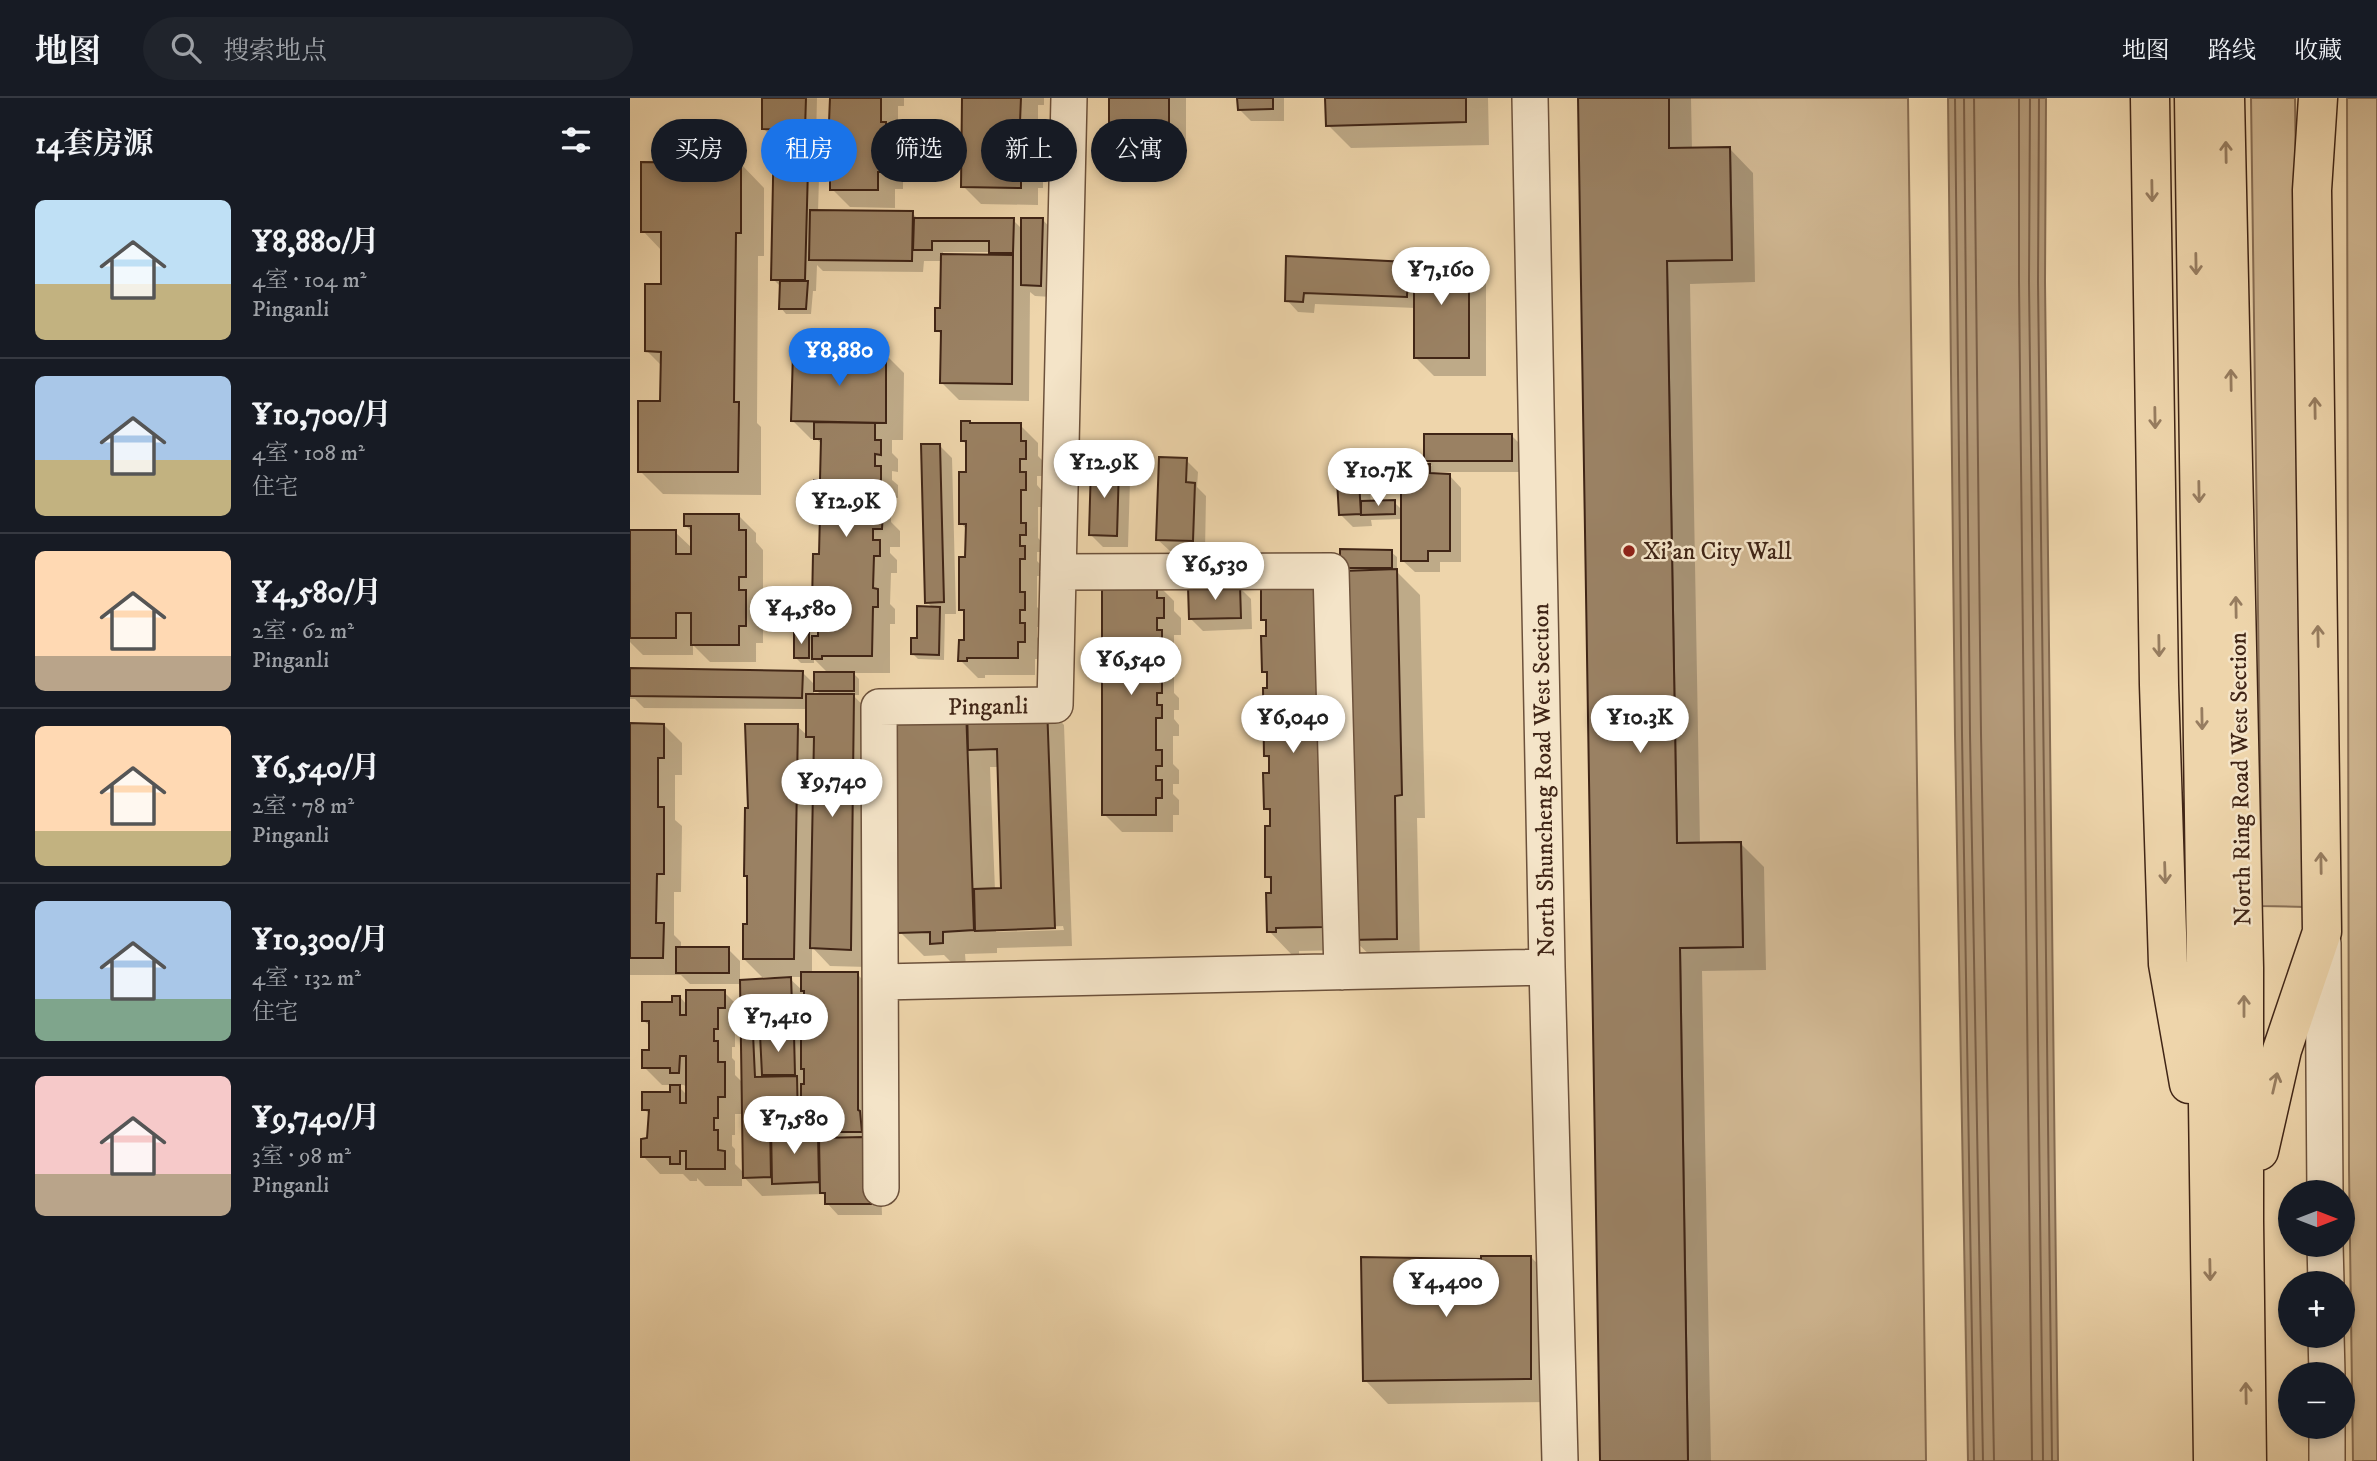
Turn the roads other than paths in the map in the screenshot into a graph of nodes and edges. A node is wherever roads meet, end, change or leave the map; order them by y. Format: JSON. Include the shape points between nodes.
{"nodes":[{"id":1,"x":1069,"y":98,"type":"edge"},
{"id":2,"x":1530,"y":98,"type":"edge"},
{"id":3,"x":2150,"y":98,"type":"edge"},
{"id":4,"x":2194,"y":98,"type":"edge"},
{"id":5,"x":2225,"y":98,"type":"edge"},
{"id":6,"x":2318,"y":98,"type":"edge"},
{"id":7,"x":1058,"y":572,"type":"junction"},
{"id":8,"x":2322,"y":932,"type":"junction"},
{"id":9,"x":1547,"y":967,"type":"junction"},
{"id":10,"x":1342,"y":972,"type":"junction"},
{"id":11,"x":881,"y":982,"type":"junction"},
{"id":12,"x":2325,"y":1180,"type":"edge"},
{"id":13,"x":881,"y":1188,"type":"dead end"},
{"id":14,"x":2209,"y":1201,"type":"junction"},
{"id":15,"x":2244,"y":1221,"type":"junction"},
{"id":16,"x":2327,"y":1439,"type":"edge"},
{"id":17,"x":1560,"y":1461,"type":"edge"},
{"id":18,"x":2213,"y":1461,"type":"edge"},
{"id":19,"x":2247,"y":1461,"type":"edge"},
{"id":20,"x":2328,"y":1461,"type":"edge"}],
"edges":[{"from":1,"to":7,"type":"street","name":"Pinganli"},
{"from":2,"to":9,"type":"street","name":"North Shuncheng Road West Section"},
{"from":3,"to":14,"type":"main road","one_way":true,"via":[[2168,964]]},
{"from":4,"to":14,"type":"main road","name":"North Ring Road West Section","one_way":true},
{"from":15,"to":5,"type":"main road","name":"North Ring Road West Section","one_way":true,"via":[[2244,954]]},
{"from":8,"to":6,"type":"main road","one_way":true,"via":[[2312,190]]},
{"from":7,"to":10,"type":"street","via":[[1331,571]]},
{"from":7,"to":11,"type":"street","name":"Pinganli","via":[[1055,705],[879,707]]},
{"from":8,"to":12,"type":"street"},
{"from":15,"to":8,"type":"main road","one_way":true,"via":[[2282,1049]]},
{"from":9,"to":10,"type":"street"},
{"from":9,"to":17,"type":"street","name":"North Shuncheng Road West Section"},
{"from":10,"to":11,"type":"street"},
{"from":11,"to":13,"type":"street","name":"Pinganli"},
{"from":14,"to":18,"type":"main road","name":"North Ring Road West Section","one_way":true},
{"from":19,"to":15,"type":"main road","name":"North Ring Road West Section","one_way":true},
{"from":16,"to":20,"type":"street"}]}
